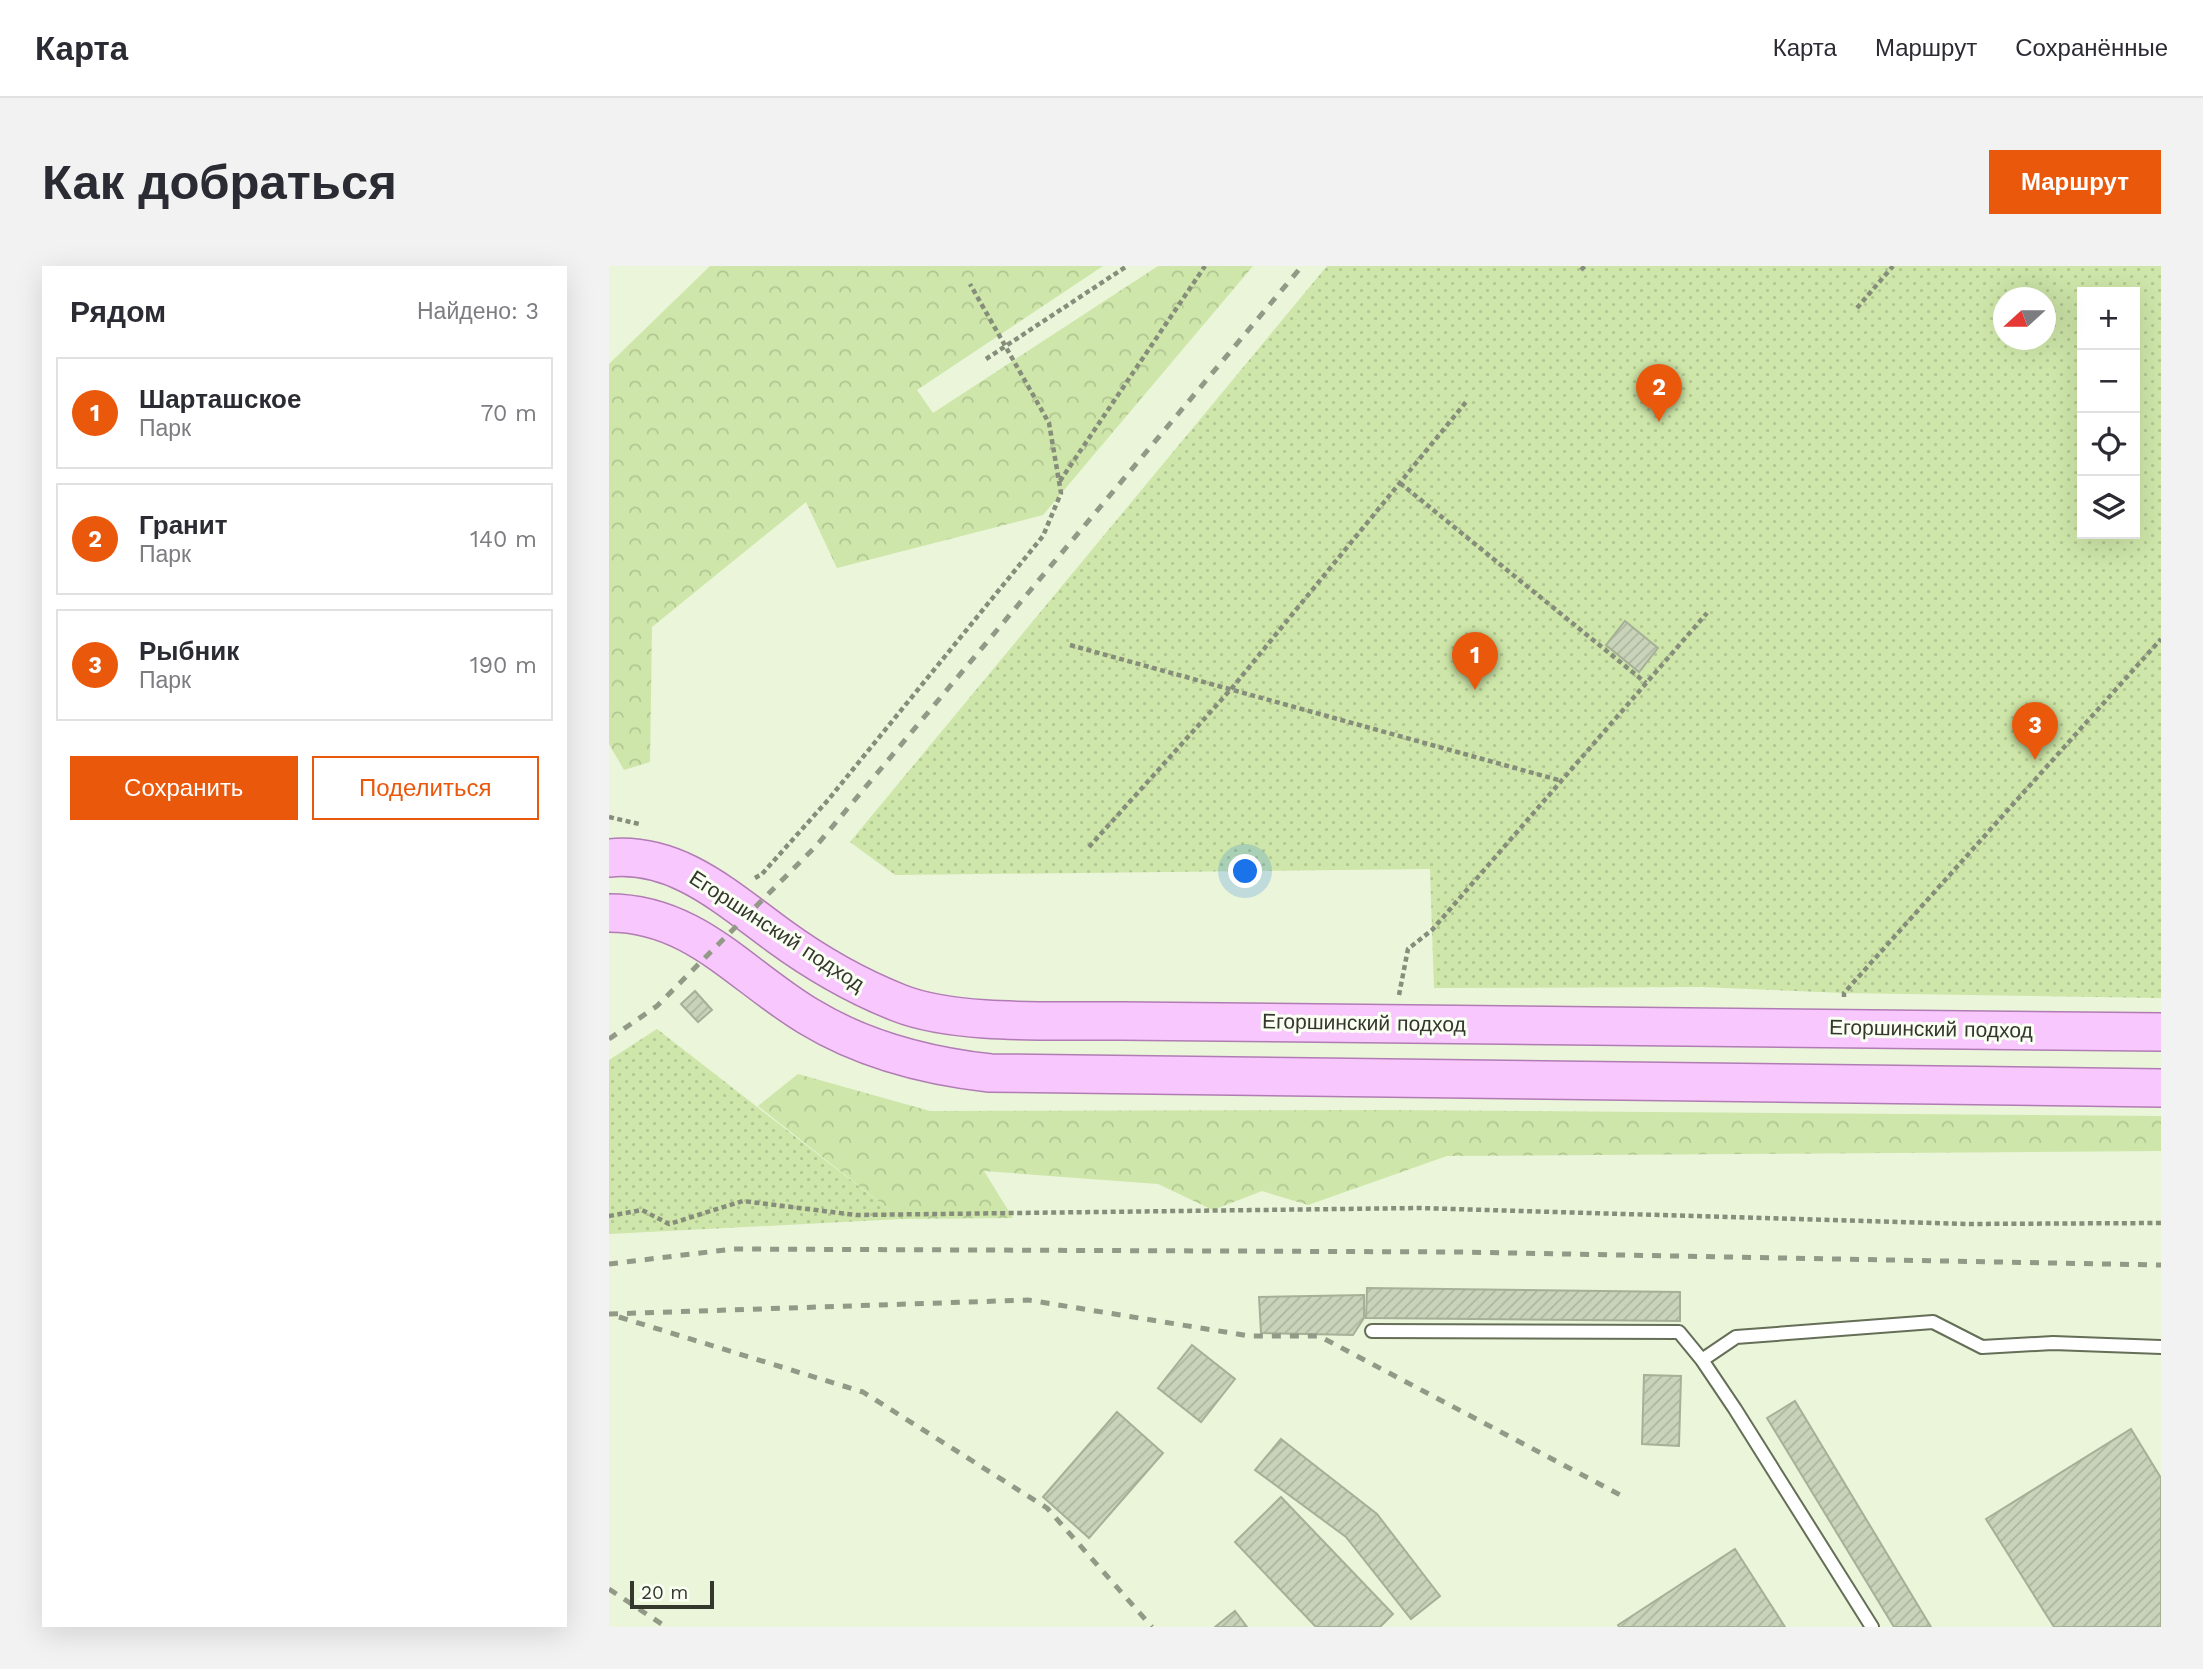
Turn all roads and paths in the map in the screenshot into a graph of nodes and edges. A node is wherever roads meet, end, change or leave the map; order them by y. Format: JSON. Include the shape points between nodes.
{"nodes":[{"id":1,"x":1127,"y":266,"type":"edge"},
{"id":2,"x":1205,"y":266,"type":"edge"},
{"id":3,"x":1893,"y":266,"type":"edge"},
{"id":4,"x":970,"y":284,"type":"dead end"},
{"id":5,"x":1857,"y":308,"type":"dead end"},
{"id":6,"x":1005,"y":346,"type":"junction"},
{"id":7,"x":986,"y":359,"type":"dead end"},
{"id":8,"x":1466,"y":402,"type":"dead end"},
{"id":9,"x":1060,"y":482,"type":"junction"},
{"id":10,"x":1400,"y":483,"type":"junction"},
{"id":11,"x":1707,"y":612,"type":"dead end"},
{"id":12,"x":2161,"y":639,"type":"edge"},
{"id":13,"x":1070,"y":645,"type":"dead end"},
{"id":14,"x":1646,"y":683,"type":"junction"},
{"id":15,"x":1232,"y":688,"type":"junction"},
{"id":16,"x":1562,"y":780,"type":"junction"},
{"id":17,"x":609,"y":817,"type":"edge"},
{"id":18,"x":643,"y":825,"type":"dead end"},
{"id":19,"x":1089,"y":847,"type":"dead end"},
{"id":20,"x":609,"y":858,"type":"edge"},
{"id":21,"x":750,"y":880,"type":"dead end"},
{"id":22,"x":609,"y":913,"type":"edge"},
{"id":23,"x":1392,"y":1023,"type":"junction"},
{"id":24,"x":1846,"y":1028,"type":"junction"},
{"id":25,"x":2161,"y":1032,"type":"edge"},
{"id":26,"x":2161,"y":1088,"type":"edge"},
{"id":27,"x":609,"y":1216,"type":"edge"},
{"id":28,"x":2161,"y":1223,"type":"edge"},
{"id":29,"x":1372,"y":1331,"type":"dead end"},
{"id":30,"x":2161,"y":1348,"type":"edge"},
{"id":31,"x":1702,"y":1360,"type":"junction"},
{"id":32,"x":1873,"y":1627,"type":"edge"}],
"edges":[{"from":1,"to":6,"type":"path"},
{"from":2,"to":9,"type":"path"},
{"from":3,"to":5,"type":"path"},
{"from":4,"to":6,"type":"path"},
{"from":6,"to":7,"type":"path"},
{"from":6,"to":9,"type":"path","via":[[1049,423]]},
{"from":8,"to":10,"type":"path"},
{"from":9,"to":21,"type":"path","via":[[1061,493],[1043,536],[809,822],[762,874]]},
{"from":10,"to":14,"type":"path"},
{"from":10,"to":15,"type":"path"},
{"from":11,"to":14,"type":"path"},
{"from":12,"to":24,"type":"path","via":[[1844,993]]},
{"from":13,"to":15,"type":"path"},
{"from":14,"to":16,"type":"path"},
{"from":15,"to":16,"type":"path"},
{"from":15,"to":19,"type":"path"},
{"from":16,"to":23,"type":"path","via":[[1432,930],[1408,949]]},
{"from":17,"to":18,"type":"path"},
{"from":20,"to":23,"type":"main road","name":"Егоршинский подход","via":[[641,859],[689,874],[861,988],[925,1010],[1001,1019]]},
{"from":22,"to":26,"type":"main road","via":[[647,916],[688,932],[782,1000],[839,1031],[930,1064],[990,1073]]},
{"from":23,"to":24,"type":"main road","name":"Егоршинский подход"},
{"from":24,"to":25,"type":"main road","name":"Егоршинский подход"},
{"from":27,"to":28,"type":"path","via":[[642,1210],[669,1224],[743,1201],[856,1215],[1420,1208],[1966,1224]]},
{"from":29,"to":31,"type":"lane","via":[[1679,1332]]},
{"from":30,"to":31,"type":"lane","via":[[2053,1343],[1982,1347],[1933,1322],[1736,1337]]},
{"from":31,"to":32,"type":"lane"}]}
